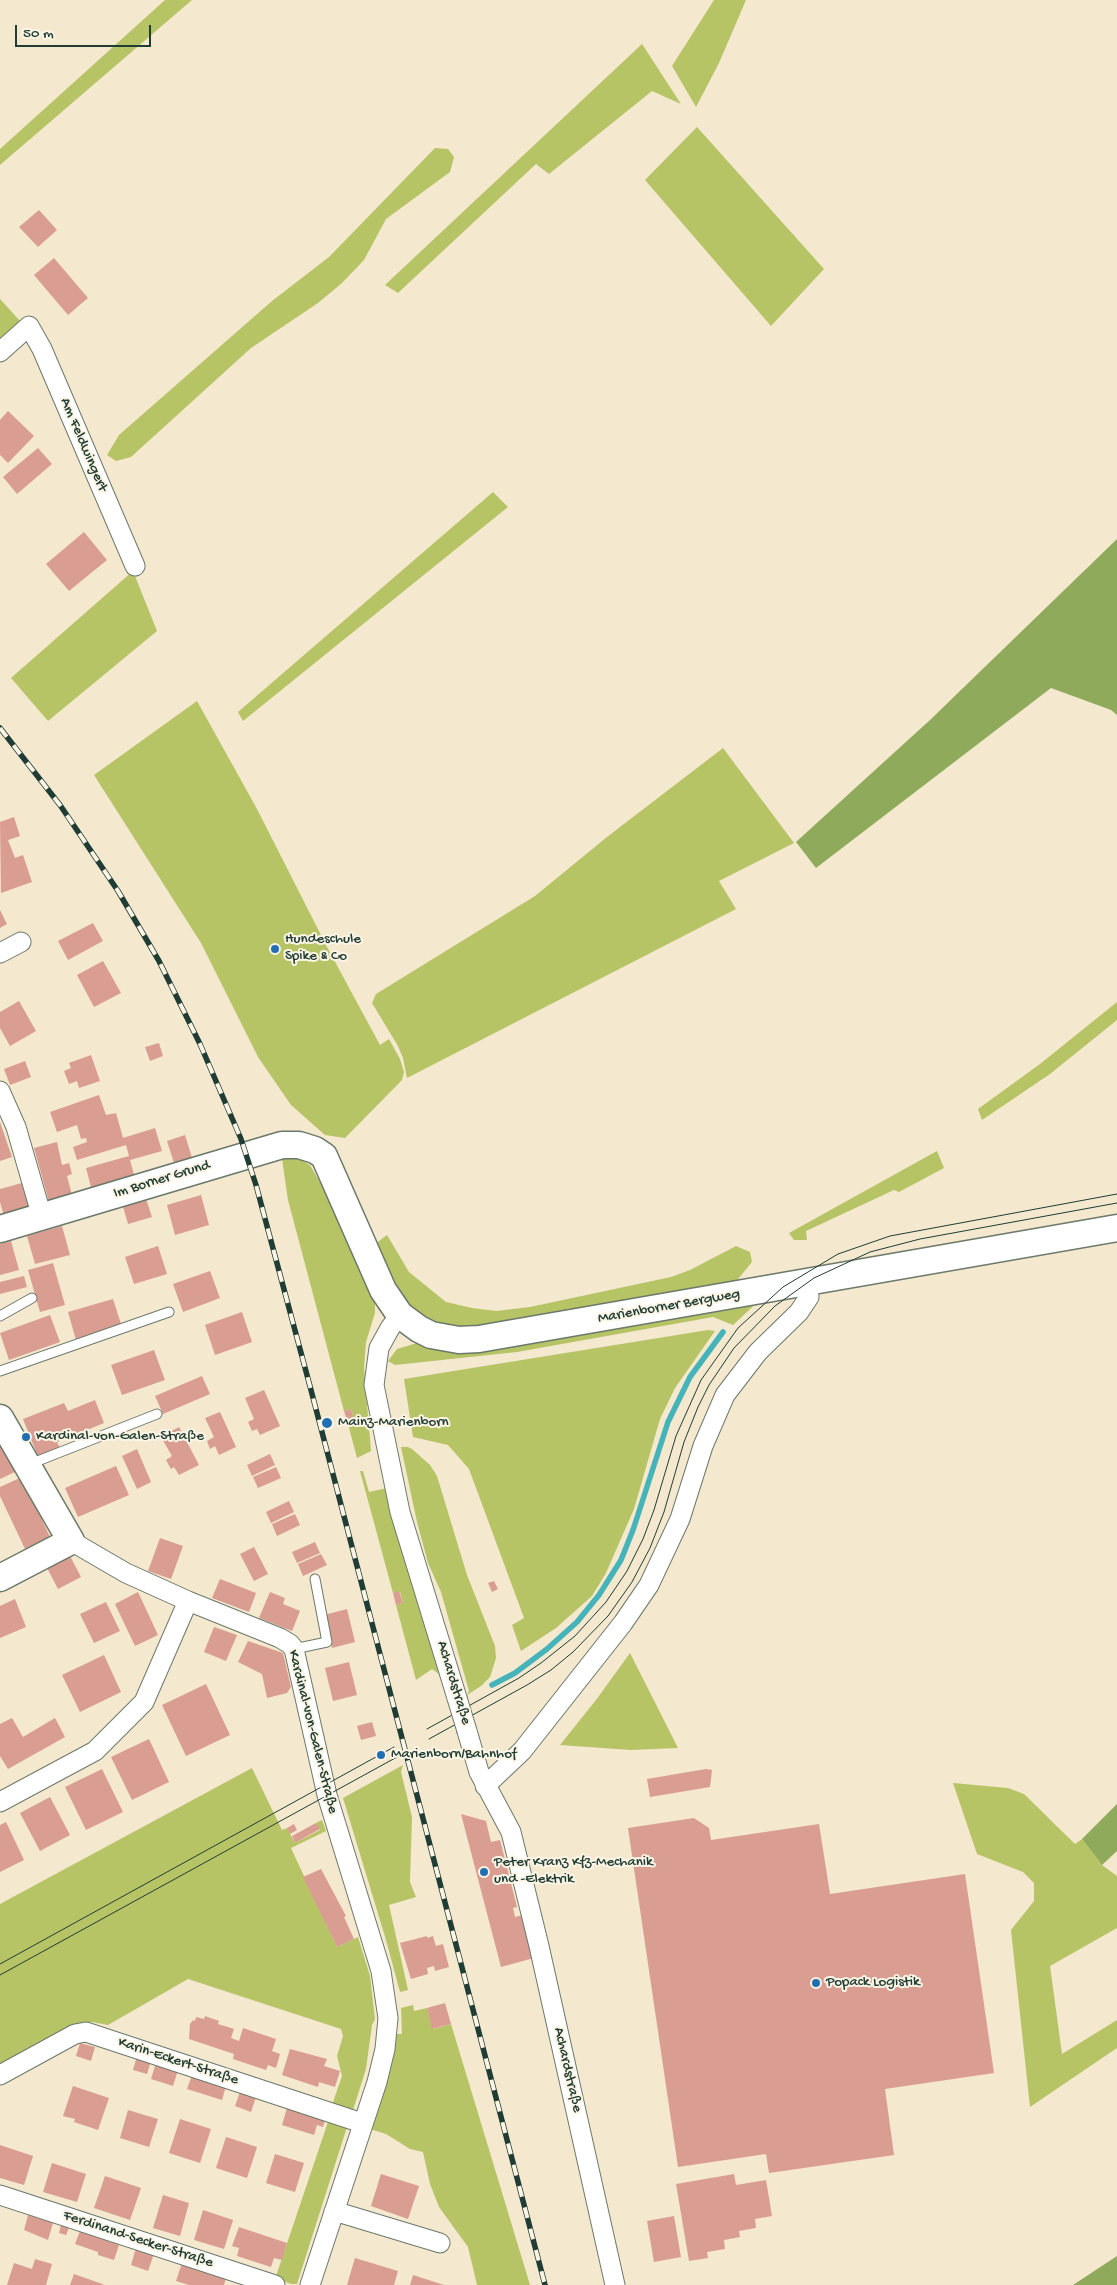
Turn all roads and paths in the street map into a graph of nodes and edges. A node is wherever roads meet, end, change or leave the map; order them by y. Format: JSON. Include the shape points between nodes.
{"nodes":[{"id":1,"x":0,"y":352,"type":"edge"},
{"id":2,"x":135,"y":566,"type":"dead end"},
{"id":3,"x":21,"y":942,"type":"dead end"},
{"id":4,"x":0,"y":953,"type":"edge"},
{"id":5,"x":0,"y":1091,"type":"edge"},
{"id":6,"x":324,"y":1156,"type":"joint"},
{"id":7,"x":42,"y":1217,"type":"junction"},
{"id":8,"x":1117,"y":1228,"type":"edge"},
{"id":9,"x":0,"y":1229,"type":"edge"},
{"id":10,"x":808,"y":1283,"type":"junction"},
{"id":11,"x":32,"y":1298,"type":"dead end"},
{"id":12,"x":169,"y":1312,"type":"dead end"},
{"id":13,"x":400,"y":1315,"type":"junction"},
{"id":14,"x":0,"y":1316,"type":"edge"},
{"id":15,"x":0,"y":1371,"type":"edge"},
{"id":16,"x":157,"y":1414,"type":"dead end"},
{"id":17,"x":0,"y":1418,"type":"edge"},
{"id":18,"x":27,"y":1465,"type":"junction"},
{"id":19,"x":71,"y":1541,"type":"junction"},
{"id":20,"x":0,"y":1578,"type":"edge"},
{"id":21,"x":315,"y":1578,"type":"dead end"},
{"id":22,"x":188,"y":1601,"type":"junction"},
{"id":23,"x":294,"y":1649,"type":"junction"},
{"id":24,"x":485,"y":1786,"type":"junction"},
{"id":25,"x":0,"y":1802,"type":"edge"},
{"id":26,"x":0,"y":2075,"type":"edge"},
{"id":27,"x":362,"y":2123,"type":"junction"},
{"id":28,"x":0,"y":2195,"type":"edge"},
{"id":29,"x":334,"y":2211,"type":"junction"},
{"id":30,"x":440,"y":2243,"type":"dead end"},
{"id":31,"x":275,"y":2285,"type":"edge"},
{"id":32,"x":310,"y":2285,"type":"edge"},
{"id":33,"x":615,"y":2285,"type":"edge"}],
"edges":[{"from":1,"to":2,"type":"street","name":"Am Feldwingert","via":[[29,326],[42,349]]},
{"from":3,"to":4,"type":"street"},
{"from":5,"to":7,"type":"street","via":[[16,1127]]},
{"from":6,"to":7,"type":"street","name":"Im Borner Grund","via":[[299,1145],[282,1146]]},
{"from":6,"to":13,"type":"street","name":"Marienborner Bergweg","via":[[382,1290]]},
{"from":7,"to":9,"type":"street","name":"Im Borner Grund"},
{"from":8,"to":10,"type":"street","name":"Marienborner Bergweg"},
{"from":10,"to":13,"type":"street","name":"Marienborner Bergweg","via":[[480,1339],[459,1340],[431,1335]]},
{"from":10,"to":24,"type":"street","via":[[809,1297],[799,1312],[758,1352],[725,1395],[703,1446],[680,1519],[649,1585],[522,1751]]},
{"from":11,"to":14,"type":"lane"},
{"from":12,"to":15,"type":"lane"},
{"from":13,"to":24,"type":"street","name":"Achardstraße","bridge":true,"via":[[379,1348],[374,1385],[400,1512]]},
{"from":16,"to":18,"type":"lane"},
{"from":17,"to":18,"type":"street"},
{"from":18,"to":19,"type":"street"},
{"from":19,"to":20,"type":"street"},
{"from":19,"to":22,"type":"street","name":"Kardinal-von-Galen-Straße"},
{"from":21,"to":23,"type":"lane","via":[[327,1642]]},
{"from":22,"to":23,"type":"street","name":"Kardinal-von-Galen-Straße","via":[[280,1638]]},
{"from":22,"to":25,"type":"street","via":[[144,1702],[95,1751]]},
{"from":23,"to":27,"type":"street","name":"Kardinal-von-Galen-Straße","via":[[327,1795],[381,1971],[388,2018],[382,2064]]},
{"from":24,"to":33,"type":"street","name":"Achardstraße","via":[[511,1832]]},
{"from":26,"to":27,"type":"street","name":"Karin-Eckert-Straße","via":[[75,2034],[86,2032]]},
{"from":27,"to":29,"type":"street","name":"Kardinal-von-Galen-Straße"},
{"from":28,"to":31,"type":"street","name":"Ferdinand-Secker-Straße"},
{"from":29,"to":30,"type":"street"},
{"from":29,"to":32,"type":"street","name":"Kardinal-von-Galen-Straße"}]}
